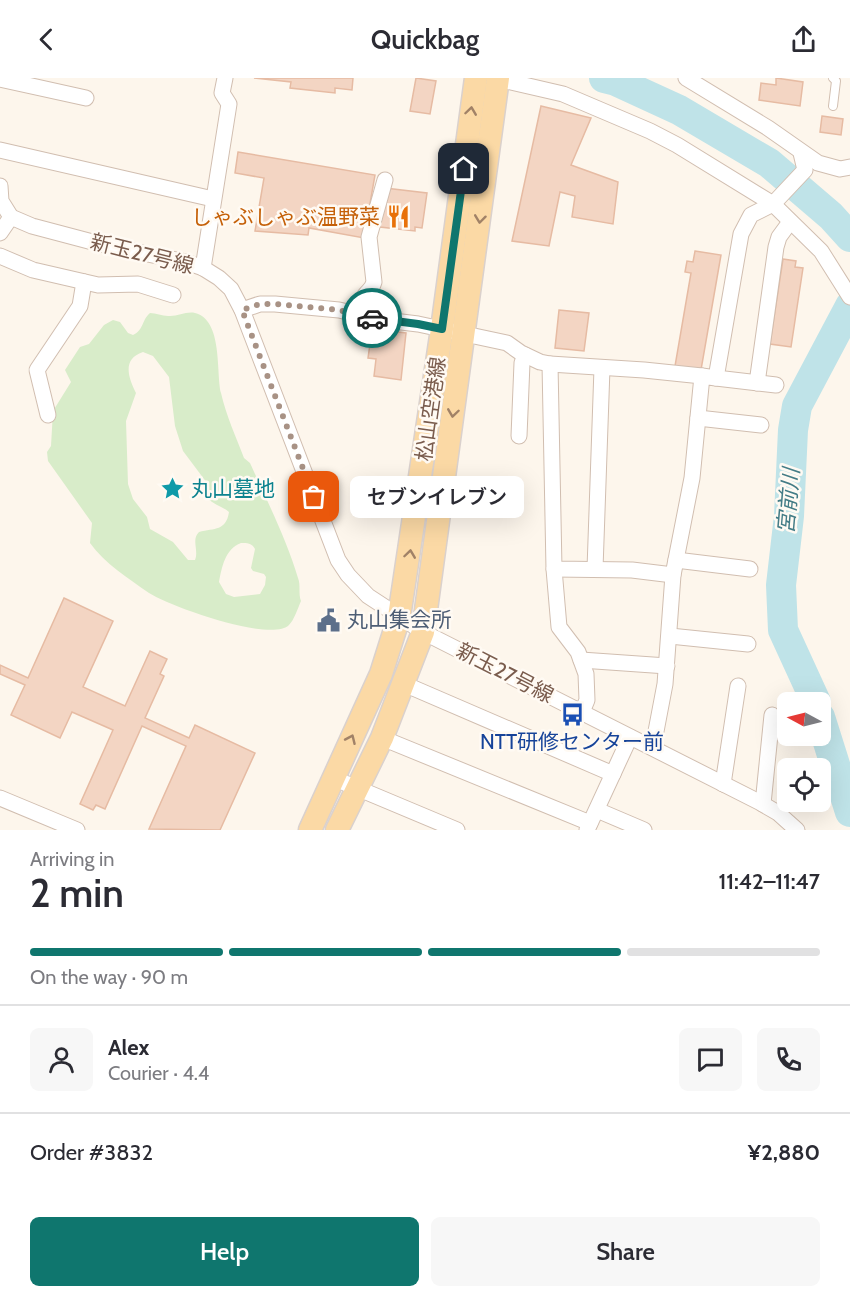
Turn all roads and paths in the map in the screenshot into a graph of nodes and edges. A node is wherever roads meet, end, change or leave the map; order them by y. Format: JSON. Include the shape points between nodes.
{"nodes":[{"id":1,"x":225,"y":78,"type":"edge"},
{"id":2,"x":476,"y":78,"type":"edge"},
{"id":3,"x":498,"y":78,"type":"edge"},
{"id":4,"x":686,"y":78,"type":"edge"},
{"id":5,"x":833,"y":78,"type":"edge"},
{"id":6,"x":0,"y":79,"type":"edge"},
{"id":7,"x":86,"y":98,"type":"dead end"},
{"id":8,"x":833,"y":106,"type":"dead end"},
{"id":9,"x":0,"y":150,"type":"edge"},
{"id":10,"x":801,"y":153,"type":"junction"},
{"id":11,"x":847,"y":171,"type":"edge"},
{"id":12,"x":385,"y":180,"type":"dead end"},
{"id":13,"x":0,"y":186,"type":"edge"},
{"id":14,"x":213,"y":199,"type":"junction"},
{"id":15,"x":772,"y":204,"type":"junction"},
{"id":16,"x":10,"y":217,"type":"junction"},
{"id":17,"x":790,"y":222,"type":"junction"},
{"id":18,"x":0,"y":233,"type":"edge"},
{"id":19,"x":0,"y":256,"type":"edge"},
{"id":20,"x":203,"y":268,"type":"junction"},
{"id":21,"x":84,"y":282,"type":"junction"},
{"id":22,"x":173,"y":295,"type":"dead end"},
{"id":23,"x":850,"y":297,"type":"edge"},
{"id":24,"x":242,"y":310,"type":"junction"},
{"id":25,"x":358,"y":315,"type":"junction"},
{"id":26,"x":442,"y":329,"type":"junction"},
{"id":27,"x":465,"y":335,"type":"junction"},
{"id":28,"x":525,"y":355,"type":"junction"},
{"id":29,"x":550,"y":364,"type":"junction"},
{"id":30,"x":602,"y":368,"type":"junction"},
{"id":31,"x":709,"y":377,"type":"junction"},
{"id":32,"x":756,"y":383,"type":"junction"},
{"id":33,"x":776,"y":385,"type":"dead end"},
{"id":34,"x":48,"y":415,"type":"dead end"},
{"id":35,"x":698,"y":418,"type":"junction"},
{"id":36,"x":761,"y":425,"type":"dead end"},
{"id":37,"x":519,"y":436,"type":"dead end"},
{"id":38,"x":675,"y":567,"type":"junction"},
{"id":39,"x":554,"y":569,"type":"junction"},
{"id":40,"x":595,"y":569,"type":"junction"},
{"id":41,"x":750,"y":569,"type":"dead end"},
{"id":42,"x":399,"y":617,"type":"junction"},
{"id":43,"x":423,"y":632,"type":"junction"},
{"id":44,"x":670,"y":636,"type":"junction"},
{"id":45,"x":748,"y":644,"type":"dead end"},
{"id":46,"x":581,"y":660,"type":"junction"},
{"id":47,"x":667,"y":666,"type":"junction"},
{"id":48,"x":404,"y":684,"type":"junction"},
{"id":49,"x":738,"y":686,"type":"dead end"},
{"id":50,"x":582,"y":712,"type":"junction"},
{"id":51,"x":772,"y":716,"type":"dead end"},
{"id":52,"x":630,"y":737,"type":"junction"},
{"id":53,"x":382,"y":738,"type":"junction"},
{"id":54,"x":653,"y":747,"type":"junction"},
{"id":55,"x":613,"y":774,"type":"junction"},
{"id":56,"x":333,"y":778,"type":"junction"},
{"id":57,"x":723,"y":784,"type":"junction"},
{"id":58,"x":358,"y":789,"type":"junction"},
{"id":59,"x":0,"y":798,"type":"edge"},
{"id":60,"x":763,"y":804,"type":"junction"},
{"id":61,"x":591,"y":821,"type":"edge"},
{"id":62,"x":77,"y":830,"type":"edge"},
{"id":63,"x":310,"y":830,"type":"edge"},
{"id":64,"x":337,"y":830,"type":"edge"},
{"id":65,"x":457,"y":830,"type":"edge"},
{"id":66,"x":644,"y":830,"type":"edge"},
{"id":67,"x":797,"y":830,"type":"edge"}],
"edges":[{"from":1,"to":14,"type":"street","via":[[222,93],[229,104]]},
{"from":26,"to":2,"type":"main road","name":"松山空港線","one_way":true},
{"from":3,"to":15,"type":"street","via":[[563,94],[650,131]]},
{"from":3,"to":27,"type":"main road","name":"松山空港線","one_way":true},
{"from":4,"to":10,"type":"street"},
{"from":5,"to":8,"type":"lane"},
{"from":6,"to":7,"type":"street"},
{"from":9,"to":14,"type":"street"},
{"from":10,"to":11,"type":"street","via":[[818,163]]},
{"from":10,"to":15,"type":"street","via":[[805,170]]},
{"from":12,"to":25,"type":"street","via":[[369,237],[374,282]]},
{"from":13,"to":16,"type":"street","via":[[1,201]]},
{"from":14,"to":20,"type":"street"},
{"from":15,"to":17,"type":"street"},
{"from":15,"to":31,"type":"street","via":[[751,215],[741,234]]},
{"from":16,"to":18,"type":"street"},
{"from":16,"to":20,"type":"street","name":"新玉27号線","via":[[100,244]]},
{"from":17,"to":23,"type":"street","via":[[821,250]]},
{"from":17,"to":32,"type":"street","via":[[776,246]]},
{"from":19,"to":21,"type":"street","via":[[33,270]]},
{"from":20,"to":24,"type":"street","name":"新玉27号線","via":[[231,289]]},
{"from":21,"to":22,"type":"street","via":[[109,286],[138,284]]},
{"from":21,"to":34,"type":"street","via":[[80,306],[37,370]]},
{"from":24,"to":25,"type":"street","via":[[275,304]]},
{"from":24,"to":42,"type":"street","name":"新玉27号線","via":[[338,560],[368,596]]},
{"from":25,"to":26,"type":"street"},
{"from":26,"to":27,"type":"street"},
{"from":42,"to":26,"type":"main road","name":"松山空港線","one_way":true},
{"from":27,"to":28,"type":"street","via":[[507,343]]},
{"from":27,"to":43,"type":"main road","name":"松山空港線","one_way":true},
{"from":28,"to":29,"type":"street"},
{"from":28,"to":37,"type":"street"},
{"from":29,"to":30,"type":"street"},
{"from":29,"to":39,"type":"street"},
{"from":30,"to":31,"type":"street"},
{"from":30,"to":40,"type":"street"},
{"from":31,"to":32,"type":"street"},
{"from":31,"to":35,"type":"street"},
{"from":32,"to":33,"type":"street"},
{"from":35,"to":36,"type":"street"},
{"from":35,"to":38,"type":"street","via":[[692,478]]},
{"from":38,"to":40,"type":"street"},
{"from":38,"to":41,"type":"street"},
{"from":38,"to":44,"type":"street"},
{"from":39,"to":40,"type":"street"},
{"from":39,"to":46,"type":"street","via":[[560,627]]},
{"from":42,"to":43,"type":"street","name":"新玉27号線"},
{"from":56,"to":42,"type":"main road","name":"松山空港線","one_way":true,"via":[[381,674]]},
{"from":43,"to":48,"type":"main road","name":"松山空港線"},
{"from":43,"to":50,"type":"street","name":"新玉27号線"},
{"from":44,"to":45,"type":"street"},
{"from":44,"to":47,"type":"street"},
{"from":46,"to":47,"type":"street"},
{"from":46,"to":50,"type":"street","via":[[588,687]]},
{"from":47,"to":54,"type":"street"},
{"from":48,"to":53,"type":"main road","name":"松山空港線"},
{"from":48,"to":55,"type":"street"},
{"from":49,"to":57,"type":"street"},
{"from":50,"to":52,"type":"street","name":"新玉27号線"},
{"from":51,"to":60,"type":"street"},
{"from":52,"to":54,"type":"street","name":"新玉27号線"},
{"from":52,"to":55,"type":"street"},
{"from":53,"to":58,"type":"main road","name":"松山空港線"},
{"from":53,"to":61,"type":"street"},
{"from":54,"to":57,"type":"street","name":"新玉27号線"},
{"from":55,"to":61,"type":"street"},
{"from":56,"to":58,"type":"street"},
{"from":56,"to":63,"type":"main road","name":"松山空港線"},
{"from":57,"to":60,"type":"street","name":"新玉27号線"},
{"from":58,"to":64,"type":"main road","name":"松山空港線"},
{"from":58,"to":65,"type":"street"},
{"from":59,"to":62,"type":"street"},
{"from":60,"to":67,"type":"street","name":"新玉27号線"},
{"from":61,"to":66,"type":"street"}]}
